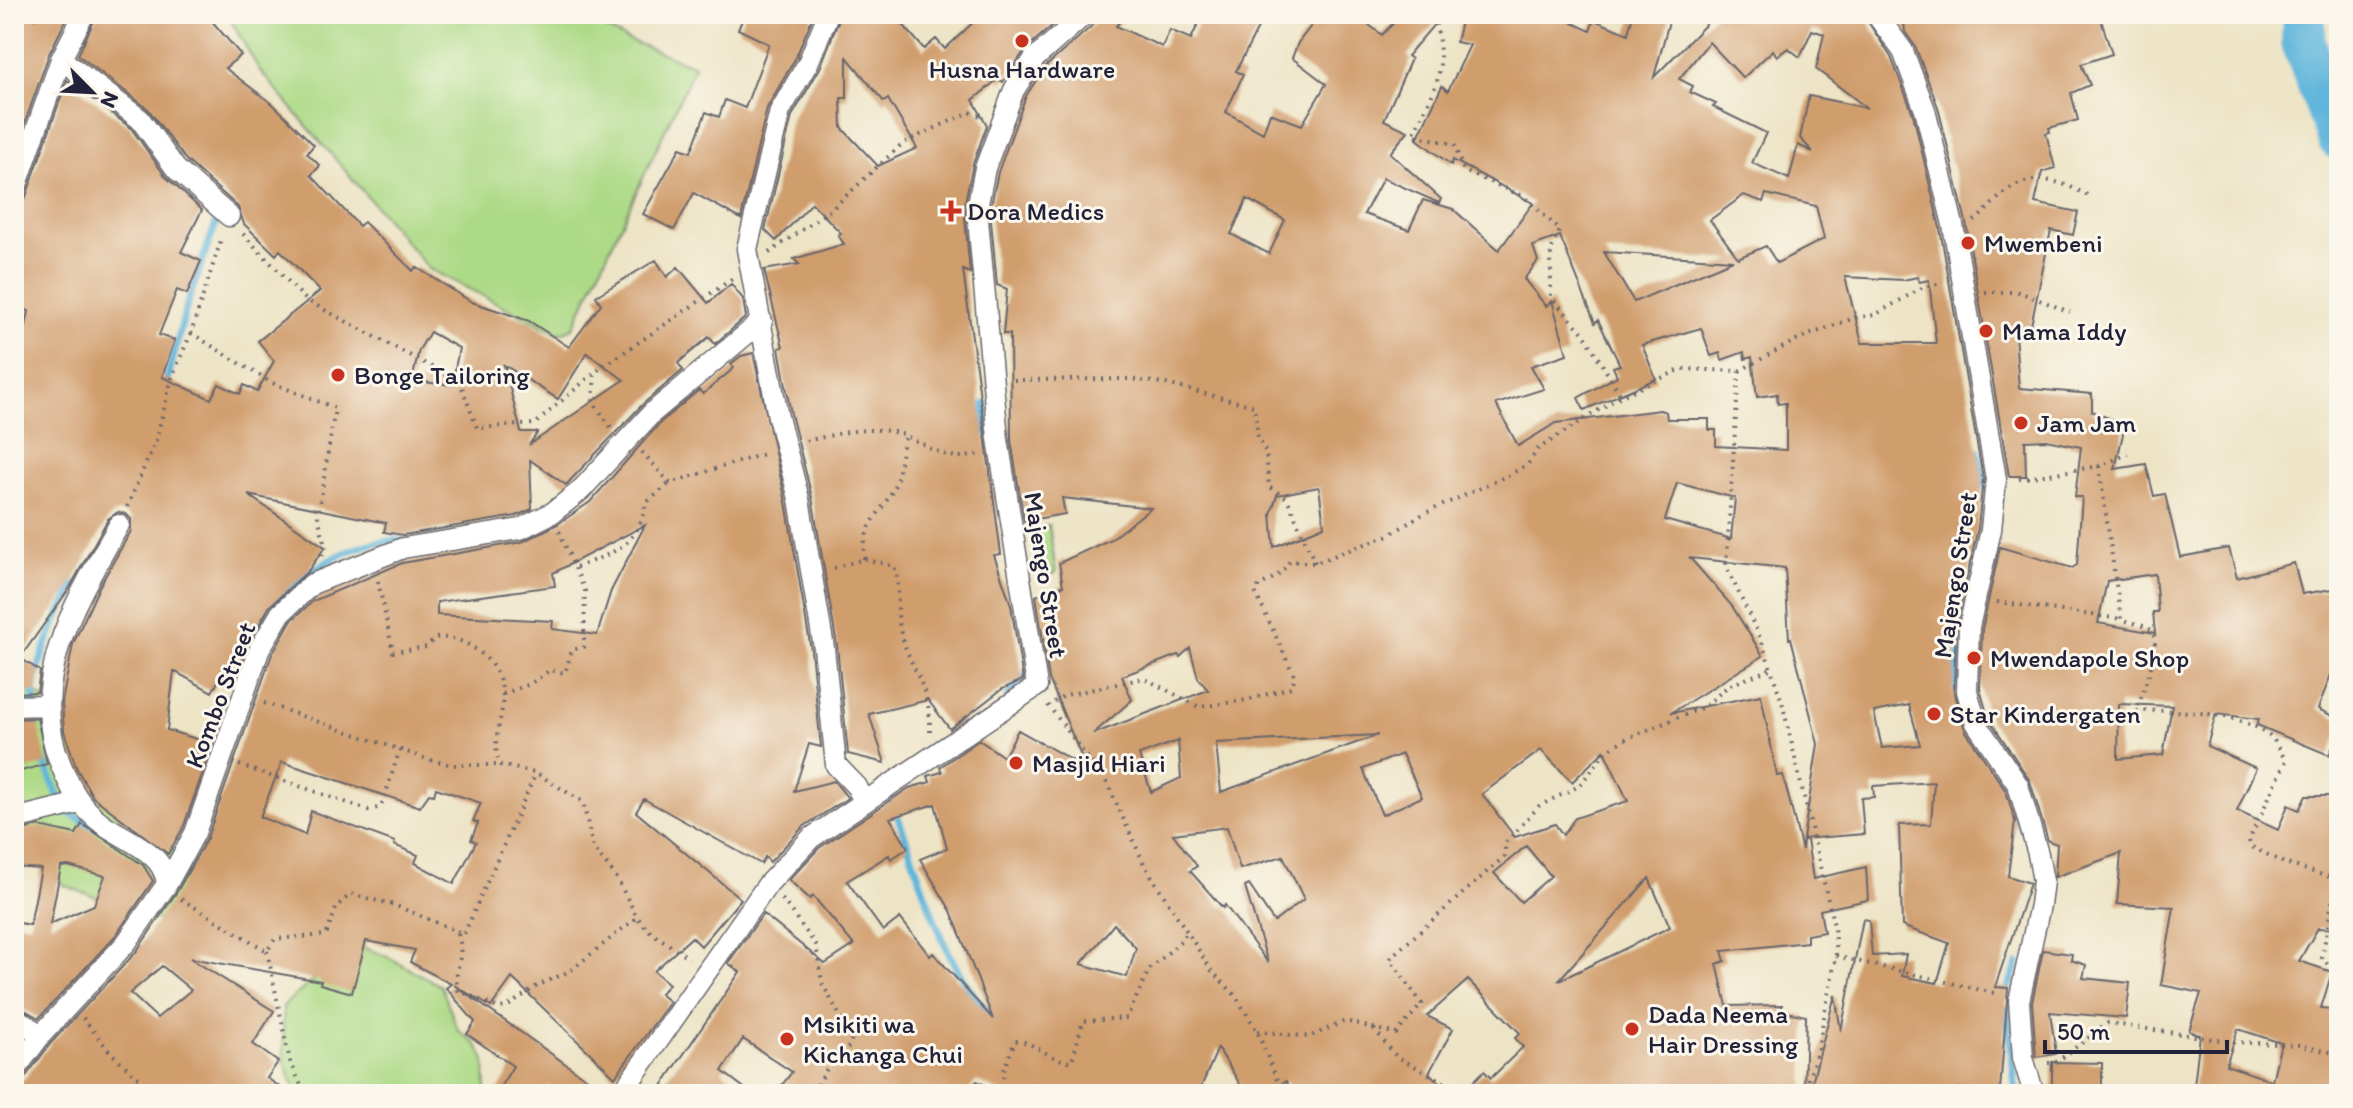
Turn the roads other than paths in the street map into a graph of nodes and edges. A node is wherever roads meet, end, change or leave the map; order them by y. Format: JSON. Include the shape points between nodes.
{"nodes":[{"id":1,"x":84,"y":14,"type":"edge"},
{"id":2,"x":828,"y":14,"type":"edge"},
{"id":3,"x":1085,"y":14,"type":"edge"},
{"id":4,"x":1876,"y":14,"type":"edge"},
{"id":5,"x":61,"y":59,"type":"junction"},
{"id":6,"x":14,"y":193,"type":"edge"},
{"id":7,"x":229,"y":216,"type":"road end"},
{"id":8,"x":762,"y":321,"type":"junction"},
{"id":9,"x":119,"y":525,"type":"road end"},
{"id":10,"x":48,"y":705,"type":"junction"},
{"id":11,"x":14,"y":706,"type":"edge"},
{"id":12,"x":864,"y":802,"type":"junction"},
{"id":13,"x":79,"y":803,"type":"junction"},
{"id":14,"x":14,"y":819,"type":"edge"},
{"id":15,"x":167,"y":884,"type":"junction"},
{"id":16,"x":14,"y":1017,"type":"edge"},
{"id":17,"x":41,"y":1035,"type":"junction"},
{"id":18,"x":14,"y":1071,"type":"edge"},
{"id":19,"x":621,"y":1094,"type":"edge"},
{"id":20,"x":2034,"y":1094,"type":"edge"}],
"edges":[{"from":1,"to":5,"type":"street"},
{"from":2,"to":8,"type":"street","via":[[780,111],[752,220],[747,249]]},
{"from":3,"to":12,"type":"street","name":"Majengo Street","via":[[1034,59],[1008,105],[985,168],[977,209],[998,439],[1037,686]]},
{"from":4,"to":20,"type":"street","name":"Majengo Street","via":[[1903,51],[1925,110],[1953,225],[1996,479],[1991,530],[1967,640],[1967,691],[1976,723],[2018,785],[2031,819],[2043,881],[2019,1001],[2023,1058]]},
{"from":5,"to":6,"type":"street"},
{"from":5,"to":7,"type":"street","via":[[140,119],[176,169]]},
{"from":8,"to":12,"type":"street","via":[[824,648],[836,765]]},
{"from":8,"to":15,"type":"street","name":"Kombo Street","via":[[691,378],[552,513],[520,529],[403,548],[375,558],[312,584],[281,613],[260,648],[195,833]]},
{"from":9,"to":10,"type":"street","via":[[79,594],[51,667]]},
{"from":10,"to":11,"type":"street"},
{"from":10,"to":13,"type":"street","via":[[56,753]]},
{"from":12,"to":19,"type":"street","name":"Majengo Street","via":[[811,838],[768,884]]},
{"from":13,"to":14,"type":"street"},
{"from":13,"to":15,"type":"street","via":[[155,857],[165,868]]},
{"from":15,"to":17,"type":"street","name":"Kombo Street","via":[[126,943]]},
{"from":16,"to":17,"type":"street"},
{"from":17,"to":18,"type":"street","name":"Kombo Street"}]}
